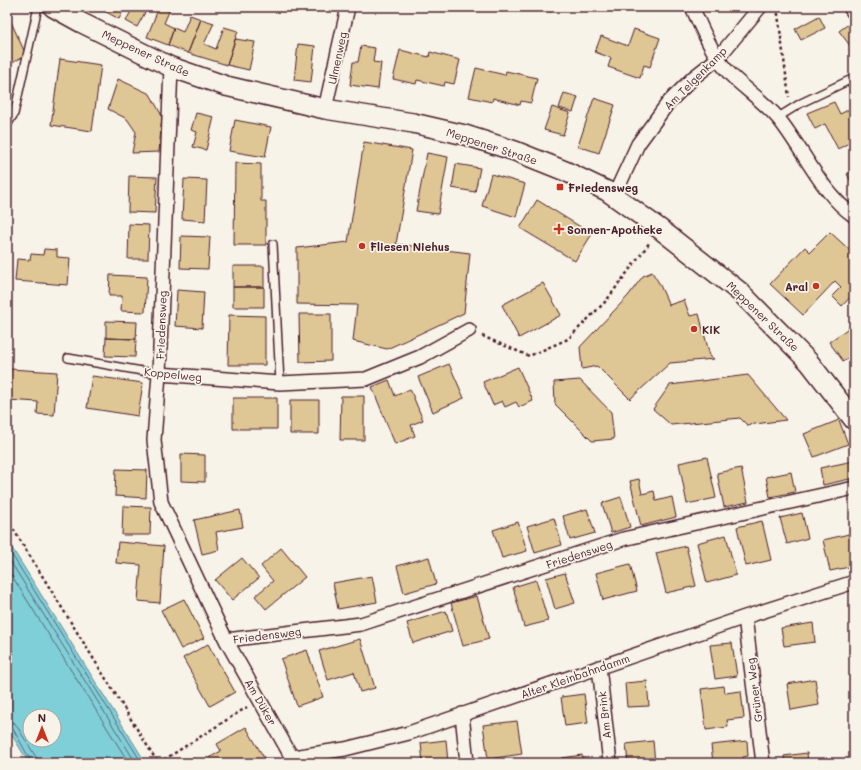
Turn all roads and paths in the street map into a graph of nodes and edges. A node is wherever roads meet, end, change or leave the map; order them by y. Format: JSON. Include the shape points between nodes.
{"nodes":[{"id":1,"x":38,"y":7,"type":"edge"},
{"id":2,"x":54,"y":7,"type":"edge"},
{"id":3,"x":348,"y":7,"type":"edge"},
{"id":4,"x":692,"y":7,"type":"edge"},
{"id":5,"x":760,"y":7,"type":"edge"},
{"id":6,"x":777,"y":7,"type":"edge"},
{"id":7,"x":846,"y":7,"type":"edge"},
{"id":8,"x":854,"y":18,"type":"edge"},
{"id":9,"x":718,"y":59,"type":"junction"},
{"id":10,"x":171,"y":67,"type":"junction"},
{"id":11,"x":854,"y":78,"type":"edge"},
{"id":12,"x":325,"y":109,"type":"junction"},
{"id":13,"x":777,"y":118,"type":"junction"},
{"id":14,"x":7,"y":125,"type":"edge"},
{"id":15,"x":614,"y":196,"type":"junction"},
{"id":16,"x":854,"y":216,"type":"edge"},
{"id":17,"x":660,"y":229,"type":"junction"},
{"id":18,"x":273,"y":244,"type":"dead end"},
{"id":19,"x":469,"y":330,"type":"joint"},
{"id":20,"x":68,"y":358,"type":"dead end"},
{"id":21,"x":159,"y":374,"type":"junction"},
{"id":22,"x":280,"y":383,"type":"junction"},
{"id":23,"x":854,"y":420,"type":"edge"},
{"id":24,"x":854,"y":488,"type":"edge"},
{"id":25,"x":7,"y":519,"type":"edge"},
{"id":26,"x":854,"y":582,"type":"edge"},
{"id":27,"x":745,"y":617,"type":"junction"},
{"id":28,"x":226,"y":640,"type":"junction"},
{"id":29,"x":599,"y":667,"type":"junction"},
{"id":30,"x":259,"y":699,"type":"junction"},
{"id":31,"x":462,"y":714,"type":"junction"},
{"id":32,"x":7,"y":755,"type":"edge"},
{"id":33,"x":294,"y":760,"type":"edge"},
{"id":34,"x":12,"y":763,"type":"edge"},
{"id":35,"x":158,"y":763,"type":"edge"},
{"id":36,"x":467,"y":763,"type":"edge"},
{"id":37,"x":610,"y":763,"type":"edge"},
{"id":38,"x":762,"y":763,"type":"edge"}],
"edges":[{"from":1,"to":14,"type":"lane","via":[[14,114]]},
{"from":2,"to":10,"type":"main road","name":"Meppener Straße"},
{"from":3,"to":12,"type":"street","name":"Ulmenweg"},
{"from":4,"to":9,"type":"street"},
{"from":5,"to":9,"type":"street","name":"Am Telgenkamp"},
{"from":6,"to":13,"type":"path","via":[[790,98]]},
{"from":7,"to":8,"type":"lane"},
{"from":9,"to":13,"type":"street","via":[[732,76]]},
{"from":9,"to":15,"type":"street","name":"Am Telgenkamp","via":[[694,77],[668,103],[638,144]]},
{"from":10,"to":12,"type":"main road","name":"Meppener Straße","via":[[226,86]]},
{"from":10,"to":21,"type":"street","name":"Friedensweg"},
{"from":11,"to":13,"type":"lane","via":[[801,103]]},
{"from":12,"to":15,"type":"main road","name":"Meppener Straße","via":[[413,123],[465,135],[565,171]]},
{"from":13,"to":16,"type":"street","via":[[820,181],[845,210]]},
{"from":15,"to":17,"type":"main road","name":"Meppener Straße"},
{"from":17,"to":19,"type":"path","via":[[606,301],[568,339],[529,356]]},
{"from":17,"to":23,"type":"main road","name":"Meppener Straße","via":[[740,292],[764,315],[809,362]]},
{"from":18,"to":22,"type":"lane"},
{"from":19,"to":22,"type":"street","name":"Koppelweg","via":[[420,357],[366,379]]},
{"from":20,"to":21,"type":"lane","name":"Koppelweg"},
{"from":21,"to":22,"type":"street","name":"Koppelweg"},
{"from":21,"to":28,"type":"street","name":"Friedensweg","via":[[154,440],[161,502]]},
{"from":24,"to":28,"type":"street","name":"Friedensweg","via":[[623,539],[361,624]]},
{"from":25,"to":35,"type":"path"},
{"from":26,"to":27,"type":"street","name":"Alter Kleinbahndamm"},
{"from":27,"to":29,"type":"street","name":"Alter Kleinbahndamm"},
{"from":27,"to":38,"type":"street","name":"Grüner Weg"},
{"from":28,"to":30,"type":"street","name":"Am Düker"},
{"from":29,"to":31,"type":"street","name":"Alter Kleinbahndamm"},
{"from":29,"to":37,"type":"street","name":"Am Brink"},
{"from":30,"to":33,"type":"street","name":"Am Düker"},
{"from":30,"to":35,"type":"path"},
{"from":31,"to":33,"type":"street","name":"Alter Kleinbahndamm","via":[[409,733]]},
{"from":31,"to":36,"type":"street"},
{"from":32,"to":34,"type":"path"}]}
